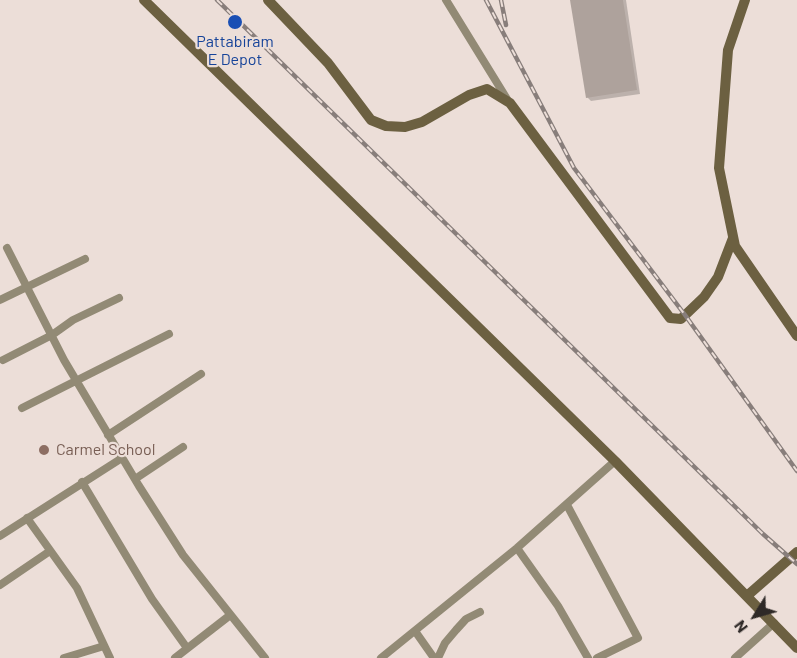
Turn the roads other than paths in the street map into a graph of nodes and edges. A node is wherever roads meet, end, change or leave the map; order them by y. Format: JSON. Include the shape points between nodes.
{"nodes":[{"id":1,"x":144,"y":0,"type":"edge"},
{"id":2,"x":268,"y":0,"type":"edge"},
{"id":3,"x":446,"y":0,"type":"edge"},
{"id":4,"x":745,"y":0,"type":"edge"},
{"id":5,"x":510,"y":103,"type":"junction"},
{"id":6,"x":734,"y":238,"type":"junction"},
{"id":7,"x":7,"y":248,"type":"dead end"},
{"id":8,"x":85,"y":259,"type":"dead end"},
{"id":9,"x":28,"y":286,"type":"junction"},
{"id":10,"x":119,"y":298,"type":"dead end"},
{"id":11,"x":0,"y":300,"type":"edge"},
{"id":12,"x":169,"y":334,"type":"dead end"},
{"id":13,"x":52,"y":335,"type":"junction"},
{"id":14,"x":797,"y":336,"type":"edge"},
{"id":15,"x":3,"y":360,"type":"dead end"},
{"id":16,"x":201,"y":374,"type":"dead end"},
{"id":17,"x":76,"y":379,"type":"junction"},
{"id":18,"x":22,"y":408,"type":"dead end"},
{"id":19,"x":108,"y":435,"type":"junction"},
{"id":20,"x":183,"y":447,"type":"dead end"},
{"id":21,"x":122,"y":458,"type":"junction"},
{"id":22,"x":615,"y":461,"type":"junction"},
{"id":23,"x":135,"y":479,"type":"junction"},
{"id":24,"x":82,"y":482,"type":"junction"},
{"id":25,"x":567,"y":505,"type":"junction"},
{"id":26,"x":27,"y":518,"type":"junction"},
{"id":27,"x":0,"y":536,"type":"edge"},
{"id":28,"x":517,"y":548,"type":"junction"},
{"id":29,"x":50,"y":551,"type":"junction"},
{"id":30,"x":797,"y":552,"type":"edge"},
{"id":31,"x":0,"y":585,"type":"edge"},
{"id":32,"x":748,"y":595,"type":"junction"},
{"id":33,"x":480,"y":612,"type":"dead end"},
{"id":34,"x":229,"y":616,"type":"junction"},
{"id":35,"x":774,"y":623,"type":"junction"},
{"id":36,"x":415,"y":632,"type":"junction"},
{"id":37,"x":104,"y":646,"type":"junction"},
{"id":38,"x":187,"y":648,"type":"junction"},
{"id":39,"x":797,"y":648,"type":"edge"},
{"id":40,"x":385,"y":657,"type":"edge"},
{"id":41,"x":64,"y":658,"type":"edge"},
{"id":42,"x":110,"y":658,"type":"edge"},
{"id":43,"x":175,"y":658,"type":"edge"},
{"id":44,"x":265,"y":658,"type":"edge"},
{"id":45,"x":436,"y":658,"type":"edge"},
{"id":46,"x":588,"y":658,"type":"edge"},
{"id":47,"x":597,"y":658,"type":"edge"},
{"id":48,"x":735,"y":658,"type":"edge"}],
"edges":[{"from":1,"to":22,"type":"street"},
{"from":2,"to":5,"type":"street","via":[[328,63],[371,120],[386,126],[422,122],[487,89]]},
{"from":3,"to":5,"type":"street"},
{"from":4,"to":6,"type":"street","via":[[728,50],[719,168]]},
{"from":5,"to":6,"type":"street","via":[[670,318],[681,320],[704,297],[718,277]]},
{"from":6,"to":14,"type":"street","via":[[735,246]]},
{"from":7,"to":9,"type":"street"},
{"from":8,"to":9,"type":"street"},
{"from":9,"to":11,"type":"street"},
{"from":9,"to":13,"type":"street"},
{"from":10,"to":13,"type":"street"},
{"from":12,"to":17,"type":"street"},
{"from":13,"to":15,"type":"street"},
{"from":13,"to":17,"type":"street"},
{"from":16,"to":19,"type":"street"},
{"from":17,"to":18,"type":"street"},
{"from":17,"to":19,"type":"street"},
{"from":19,"to":21,"type":"street"},
{"from":20,"to":23,"type":"street"},
{"from":21,"to":23,"type":"street"},
{"from":21,"to":24,"type":"street"},
{"from":22,"to":25,"type":"street"},
{"from":22,"to":32,"type":"street"},
{"from":23,"to":34,"type":"street","via":[[183,555]]},
{"from":24,"to":26,"type":"street"},
{"from":24,"to":38,"type":"street","via":[[152,599]]},
{"from":25,"to":28,"type":"street"},
{"from":25,"to":47,"type":"street","via":[[638,638]]},
{"from":26,"to":27,"type":"street"},
{"from":26,"to":29,"type":"street"},
{"from":28,"to":36,"type":"street"},
{"from":28,"to":46,"type":"street"},
{"from":29,"to":31,"type":"street"},
{"from":29,"to":37,"type":"street","via":[[77,588]]},
{"from":30,"to":32,"type":"street"},
{"from":32,"to":35,"type":"street"},
{"from":33,"to":45,"type":"street","via":[[466,619]]},
{"from":34,"to":38,"type":"street"},
{"from":34,"to":44,"type":"street"},
{"from":35,"to":39,"type":"street"},
{"from":35,"to":48,"type":"street"},
{"from":36,"to":40,"type":"street"},
{"from":36,"to":45,"type":"street"},
{"from":37,"to":41,"type":"street"},
{"from":37,"to":42,"type":"street"},
{"from":38,"to":43,"type":"street"}]}
